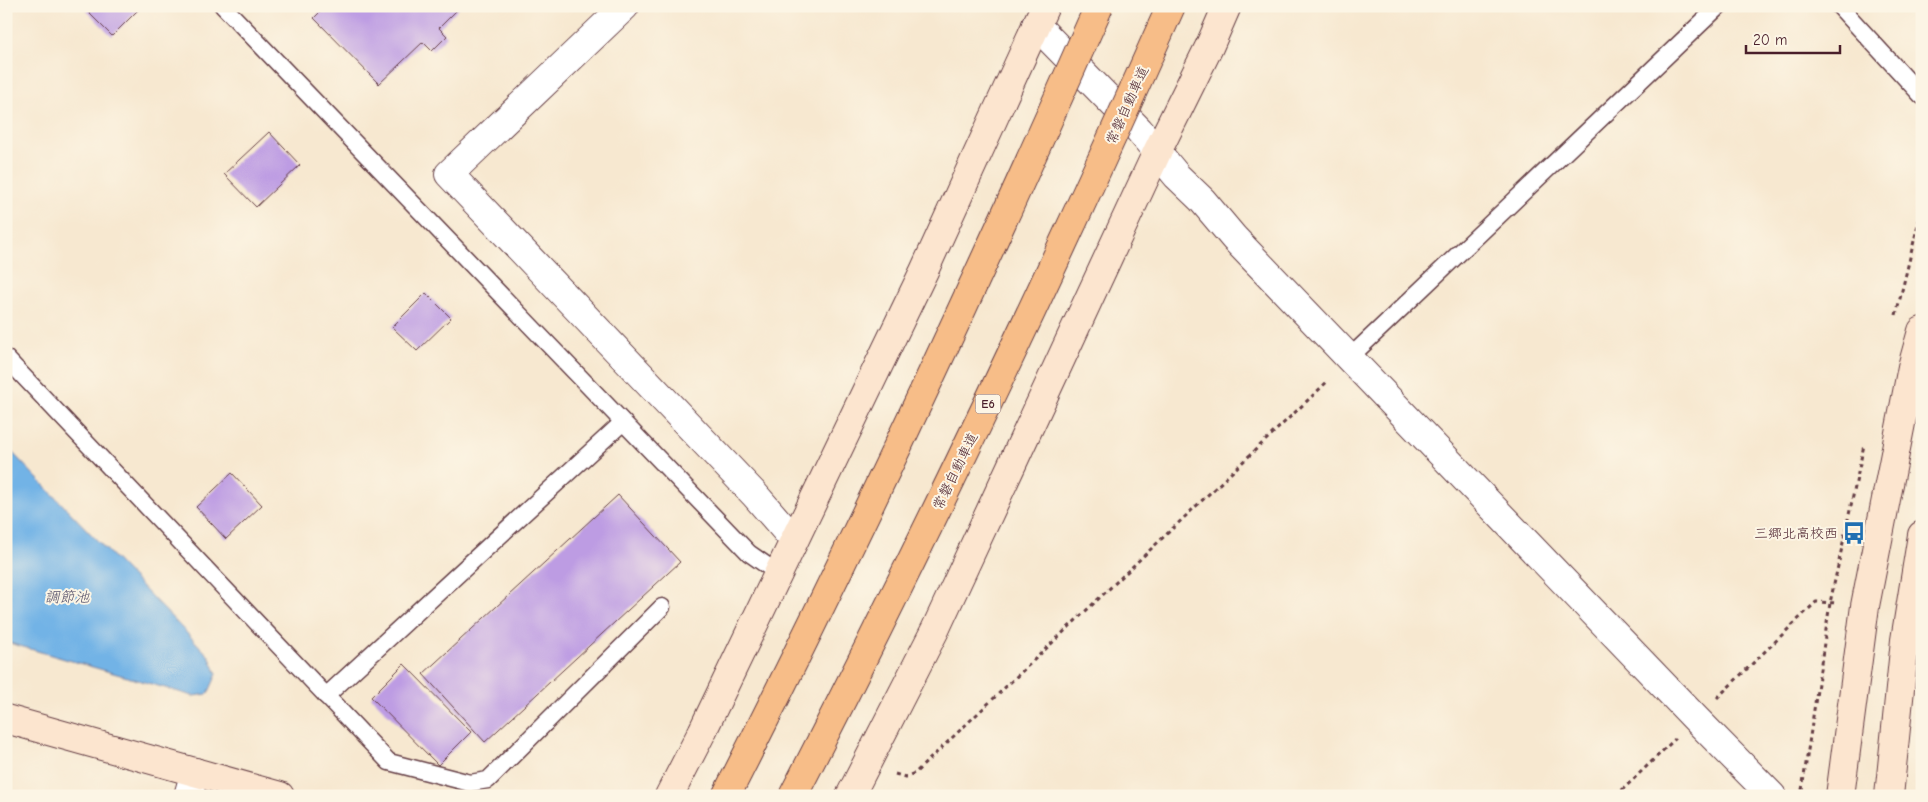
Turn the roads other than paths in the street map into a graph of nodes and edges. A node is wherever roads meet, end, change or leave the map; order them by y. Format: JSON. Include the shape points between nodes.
{"nodes":[{"id":1,"x":223,"y":6,"type":"edge"},
{"id":2,"x":625,"y":6,"type":"edge"},
{"id":3,"x":1099,"y":6,"type":"edge"},
{"id":4,"x":1171,"y":6,"type":"edge"},
{"id":5,"x":1227,"y":6,"type":"edge"},
{"id":6,"x":1719,"y":6,"type":"edge"},
{"id":7,"x":1839,"y":6,"type":"edge"},
{"id":8,"x":1042,"y":11,"type":"edge"},
{"id":9,"x":1922,"y":96,"type":"edge"},
{"id":10,"x":1158,"y":150,"type":"junction"},
{"id":11,"x":1922,"y":331,"type":"edge"},
{"id":12,"x":6,"y":358,"type":"edge"},
{"id":13,"x":1349,"y":358,"type":"junction"},
{"id":14,"x":622,"y":423,"type":"junction"},
{"id":15,"x":1921,"y":539,"type":"edge"},
{"id":16,"x":794,"y":540,"type":"junction"},
{"id":17,"x":779,"y":574,"type":"junction"},
{"id":18,"x":662,"y":607,"type":"dead end"},
{"id":19,"x":326,"y":696,"type":"junction"},
{"id":20,"x":6,"y":719,"type":"edge"},
{"id":21,"x":192,"y":784,"type":"edge"},
{"id":22,"x":280,"y":796,"type":"edge"},
{"id":23,"x":670,"y":796,"type":"edge"},
{"id":24,"x":726,"y":796,"type":"edge"},
{"id":25,"x":793,"y":796,"type":"edge"},
{"id":26,"x":850,"y":796,"type":"edge"},
{"id":27,"x":1772,"y":796,"type":"edge"},
{"id":28,"x":1840,"y":796,"type":"edge"},
{"id":29,"x":1889,"y":796,"type":"edge"}],
"edges":[{"from":1,"to":14,"type":"lane"},
{"from":2,"to":16,"type":"street","via":[[449,174]]},
{"from":3,"to":24,"type":"highway","bridge":true,"via":[[1020,186],[864,516]]},
{"from":4,"to":25,"type":"highway","name":"常磐自動車道","number":"E6","bridge":true,"via":[[1081,209],[945,492]]},
{"from":5,"to":10,"type":"street"},
{"from":6,"to":13,"type":"lane"},
{"from":7,"to":9,"type":"lane"},
{"from":8,"to":10,"type":"street"},
{"from":8,"to":16,"type":"street","via":[[924,271]]},
{"from":10,"to":13,"type":"street","via":[[1177,176]]},
{"from":10,"to":26,"type":"street","via":[[939,621]]},
{"from":11,"to":28,"type":"street","via":[[1865,606]]},
{"from":12,"to":19,"type":"lane"},
{"from":13,"to":27,"type":"street"},
{"from":14,"to":17,"type":"lane","via":[[749,553]]},
{"from":14,"to":19,"type":"lane"},
{"from":15,"to":29,"type":"street","via":[[1905,640]]},
{"from":16,"to":17,"type":"street"},
{"from":17,"to":23,"type":"street"},
{"from":18,"to":19,"type":"lane","via":[[488,780],[470,783],[389,762]]},
{"from":20,"to":21,"type":"street"},
{"from":21,"to":22,"type":"street"}]}
